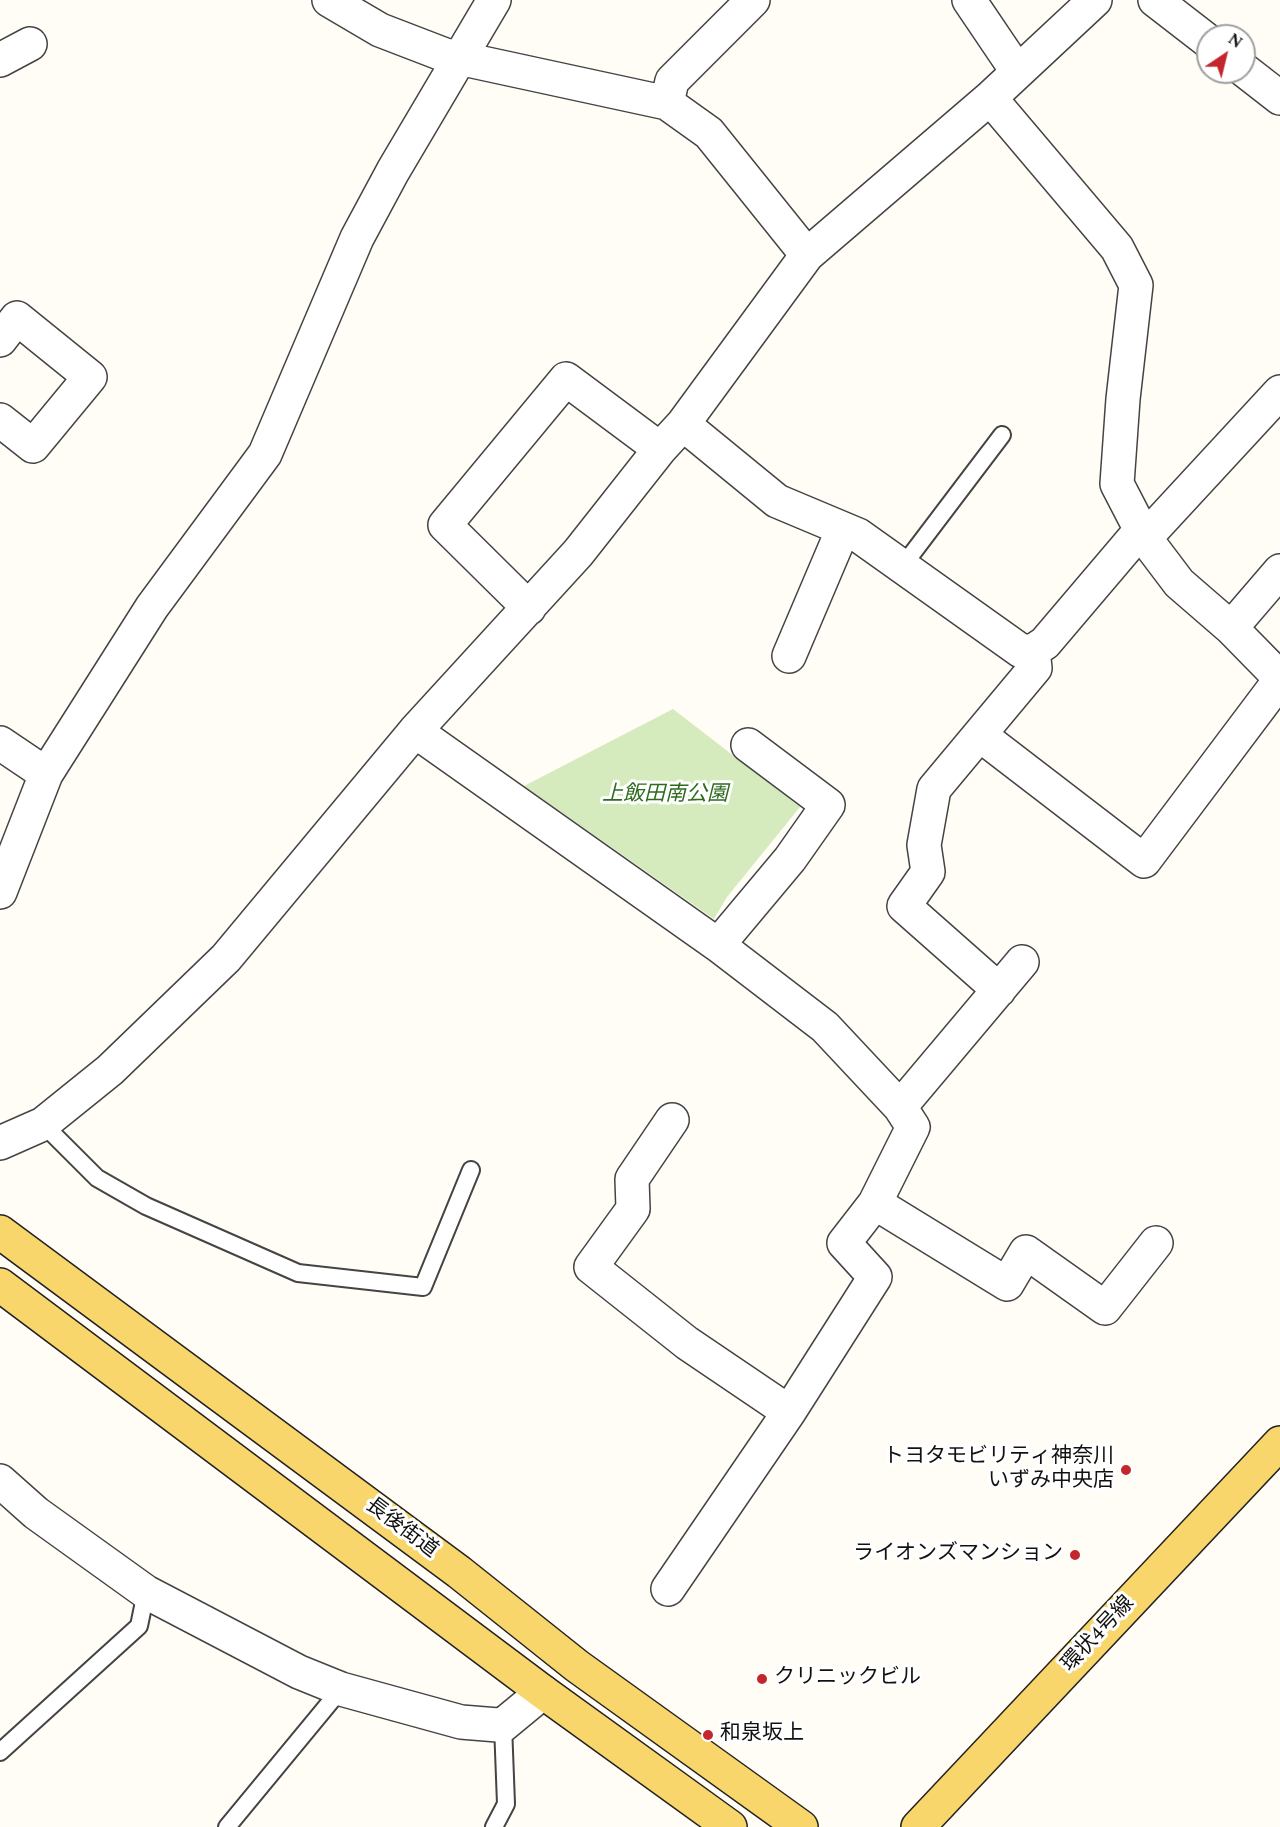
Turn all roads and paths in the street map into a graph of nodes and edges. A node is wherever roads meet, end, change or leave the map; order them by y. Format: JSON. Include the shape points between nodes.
{"nodes":[{"id":1,"x":329,"y":0,"type":"edge"},
{"id":2,"x":494,"y":0,"type":"edge"},
{"id":3,"x":753,"y":0,"type":"edge"},
{"id":4,"x":969,"y":0,"type":"edge"},
{"id":5,"x":1095,"y":0,"type":"edge"},
{"id":6,"x":1155,"y":0,"type":"edge"},
{"id":7,"x":1196,"y":32,"type":"edge"},
{"id":8,"x":30,"y":44,"type":"dead end"},
{"id":9,"x":460,"y":58,"type":"junction"},
{"id":10,"x":0,"y":60,"type":"edge"},
{"id":11,"x":1017,"y":71,"type":"junction"},
{"id":12,"x":1256,"y":79,"type":"edge"},
{"id":13,"x":990,"y":98,"type":"junction"},
{"id":14,"x":1280,"y":98,"type":"edge"},
{"id":15,"x":667,"y":103,"type":"junction"},
{"id":16,"x":807,"y":255,"type":"junction"},
{"id":17,"x":0,"y":340,"type":"edge"},
{"id":18,"x":1280,"y":392,"type":"edge"},
{"id":19,"x":0,"y":420,"type":"edge"},
{"id":20,"x":683,"y":424,"type":"junction"},
{"id":21,"x":1002,"y":435,"type":"dead end"},
{"id":22,"x":660,"y":449,"type":"junction"},
{"id":23,"x":843,"y":528,"type":"junction"},
{"id":24,"x":1143,"y":534,"type":"junction"},
{"id":25,"x":902,"y":567,"type":"junction"},
{"id":26,"x":1280,"y":571,"type":"edge"},
{"id":27,"x":529,"y":608,"type":"junction"},
{"id":28,"x":1231,"y":628,"type":"junction"},
{"id":29,"x":1033,"y":651,"type":"junction"},
{"id":30,"x":789,"y":657,"type":"dead end"},
{"id":31,"x":1280,"y":679,"type":"edge"},
{"id":32,"x":415,"y":731,"type":"junction"},
{"id":33,"x":980,"y":735,"type":"junction"},
{"id":34,"x":0,"y":742,"type":"edge"},
{"id":35,"x":748,"y":745,"type":"dead end"},
{"id":36,"x":46,"y":774,"type":"junction"},
{"id":37,"x":0,"y":892,"type":"edge"},
{"id":38,"x":718,"y":945,"type":"junction"},
{"id":39,"x":1022,"y":962,"type":"dead end"},
{"id":40,"x":999,"y":990,"type":"junction"},
{"id":41,"x":900,"y":1107,"type":"junction"},
{"id":42,"x":672,"y":1120,"type":"dead end"},
{"id":43,"x":43,"y":1124,"type":"junction"},
{"id":44,"x":0,"y":1143,"type":"edge"},
{"id":45,"x":471,"y":1170,"type":"dead end"},
{"id":46,"x":875,"y":1203,"type":"junction"},
{"id":47,"x":0,"y":1232,"type":"edge"},
{"id":48,"x":1155,"y":1243,"type":"dead end"},
{"id":49,"x":0,"y":1285,"type":"edge"},
{"id":50,"x":789,"y":1412,"type":"junction"},
{"id":51,"x":1280,"y":1443,"type":"edge"},
{"id":52,"x":0,"y":1481,"type":"edge"},
{"id":53,"x":668,"y":1588,"type":"dead end"},
{"id":54,"x":146,"y":1592,"type":"junction"},
{"id":55,"x":341,"y":1689,"type":"junction"},
{"id":56,"x":543,"y":1692,"type":"junction"},
{"id":57,"x":503,"y":1725,"type":"junction"},
{"id":58,"x":0,"y":1752,"type":"edge"},
{"id":59,"x":227,"y":1827,"type":"edge"},
{"id":60,"x":494,"y":1827,"type":"edge"},
{"id":61,"x":730,"y":1827,"type":"edge"},
{"id":62,"x":801,"y":1827,"type":"edge"},
{"id":63,"x":918,"y":1827,"type":"edge"}],
"edges":[{"from":1,"to":9,"type":"street","via":[[380,30]]},
{"from":2,"to":9,"type":"street"},
{"from":3,"to":15,"type":"street","via":[[672,81]]},
{"from":4,"to":11,"type":"street"},
{"from":5,"to":11,"type":"street"},
{"from":6,"to":7,"type":"street"},
{"from":8,"to":10,"type":"street"},
{"from":9,"to":15,"type":"street"},
{"from":9,"to":36,"type":"street","via":[[357,238],[265,454],[152,607]]},
{"from":11,"to":13,"type":"street"},
{"from":12,"to":14,"type":"street"},
{"from":13,"to":16,"type":"street"},
{"from":13,"to":24,"type":"street","via":[[1118,248],[1136,285],[1117,484]]},
{"from":15,"to":16,"type":"street","via":[[709,133]]},
{"from":16,"to":20,"type":"street"},
{"from":17,"to":19,"type":"street","via":[[17,318],[90,377],[33,446]]},
{"from":18,"to":24,"type":"street"},
{"from":20,"to":22,"type":"street"},
{"from":20,"to":23,"type":"street","via":[[777,501]]},
{"from":21,"to":25,"type":"lane"},
{"from":22,"to":27,"type":"street"},
{"from":22,"to":27,"type":"street","via":[[566,379],[483,479],[446,525]]},
{"from":23,"to":25,"type":"street"},
{"from":23,"to":30,"type":"street"},
{"from":24,"to":28,"type":"street","via":[[1179,583]]},
{"from":24,"to":29,"type":"street","via":[[1045,643]]},
{"from":25,"to":29,"type":"street","via":[[1021,651]]},
{"from":26,"to":28,"type":"street"},
{"from":27,"to":32,"type":"street"},
{"from":28,"to":31,"type":"street"},
{"from":29,"to":33,"type":"street","via":[[1035,668]]},
{"from":31,"to":33,"type":"street","via":[[1144,861]]},
{"from":32,"to":38,"type":"street"},
{"from":32,"to":43,"type":"street","via":[[226,958],[110,1070]]},
{"from":33,"to":40,"type":"street","via":[[934,789],[924,845],[928,872],[904,906]]},
{"from":34,"to":36,"type":"street"},
{"from":35,"to":38,"type":"street","via":[[828,805],[790,859]]},
{"from":36,"to":37,"type":"street"},
{"from":38,"to":41,"type":"street","via":[[825,1028]]},
{"from":39,"to":40,"type":"street"},
{"from":40,"to":41,"type":"street"},
{"from":41,"to":46,"type":"street","via":[[913,1126]]},
{"from":42,"to":50,"type":"street","via":[[632,1179],[633,1209],[591,1267],[687,1343]]},
{"from":43,"to":44,"type":"street"},
{"from":43,"to":45,"type":"lane","via":[[97,1178],[146,1206],[298,1273],[423,1287]]},
{"from":46,"to":48,"type":"street","via":[[1007,1284],[1026,1252],[1105,1308]]},
{"from":46,"to":50,"type":"street","via":[[844,1243],[875,1277]]},
{"from":47,"to":62,"type":"main road","name":"長後街道","via":[[459,1572],[577,1666]]},
{"from":49,"to":56,"type":"main road"},
{"from":50,"to":53,"type":"street"},
{"from":51,"to":63,"type":"main road","name":"環状4号線"},
{"from":52,"to":54,"type":"street","via":[[36,1513]]},
{"from":54,"to":55,"type":"street","via":[[299,1672]]},
{"from":54,"to":58,"type":"lane","via":[[139,1626]]},
{"from":55,"to":57,"type":"street","via":[[461,1722]]},
{"from":55,"to":59,"type":"lane"},
{"from":56,"to":57,"type":"street"},
{"from":56,"to":61,"type":"main road"},
{"from":57,"to":60,"type":"lane","via":[[506,1804]]}]}
